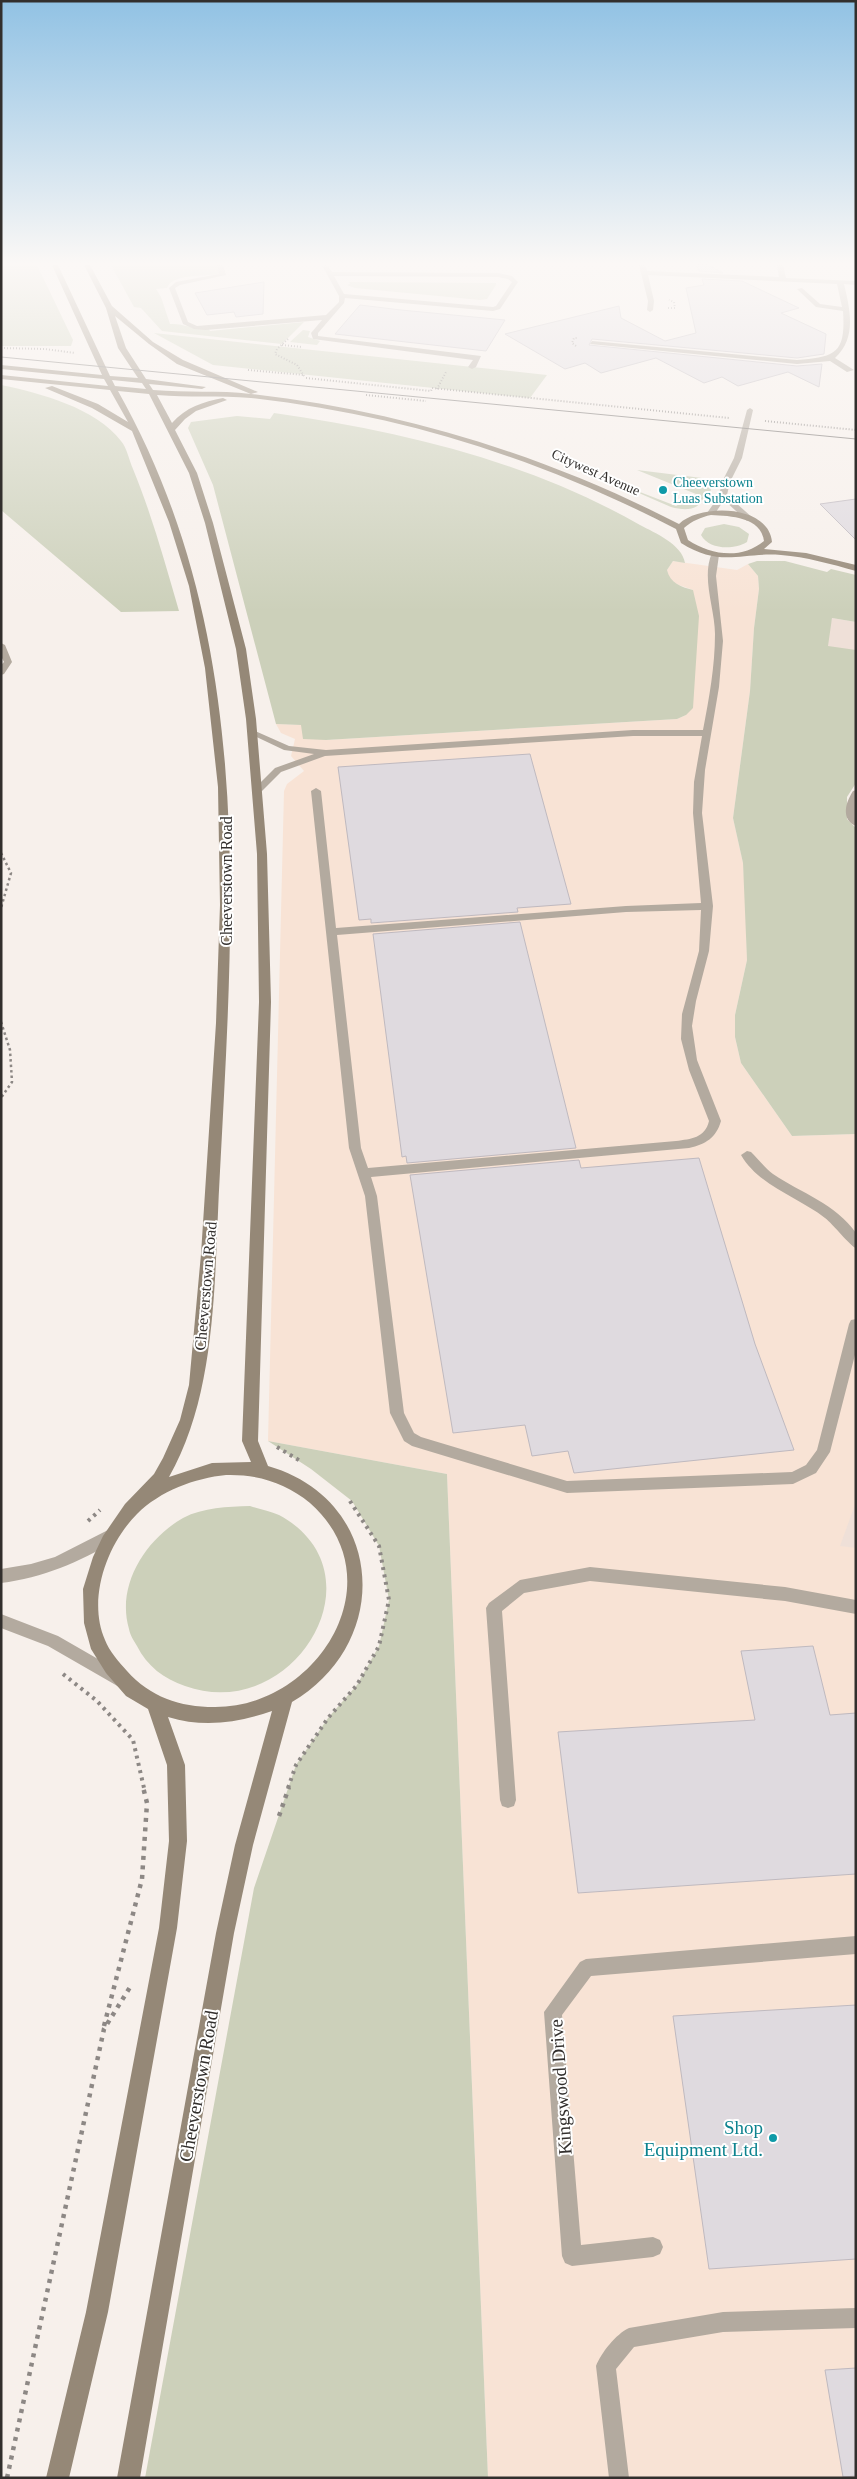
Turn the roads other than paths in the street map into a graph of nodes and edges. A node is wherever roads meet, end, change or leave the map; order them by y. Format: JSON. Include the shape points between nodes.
{"nodes":[{"id":1,"x":24,"y":381,"type":"edge"},
{"id":2,"x":37,"y":381,"type":"edge"},
{"id":3,"x":109,"y":381,"type":"edge"},
{"id":4,"x":139,"y":381,"type":"edge"},
{"id":5,"x":143,"y":381,"type":"junction"},
{"id":6,"x":225,"y":381,"type":"edge"},
{"id":7,"x":113,"y":388,"type":"junction"},
{"id":8,"x":151,"y":392,"type":"junction"},
{"id":9,"x":234,"y":395,"type":"junction"},
{"id":10,"x":251,"y":396,"type":"junction"},
{"id":11,"x":270,"y":399,"type":"junction"},
{"id":12,"x":750,"y":410,"type":"dead end"},
{"id":13,"x":172,"y":429,"type":"junction"},
{"id":14,"x":136,"y":431,"type":"junction"},
{"id":15,"x":723,"y":496,"type":"junction"},
{"id":16,"x":654,"y":513,"type":"junction"},
{"id":17,"x":711,"y":514,"type":"junction"},
{"id":18,"x":701,"y":515,"type":"junction"},
{"id":19,"x":750,"y":519,"type":"junction"},
{"id":20,"x":680,"y":528,"type":"junction"},
{"id":21,"x":788,"y":544,"type":"dead end"},
{"id":22,"x":755,"y":552,"type":"junction"},
{"id":23,"x":715,"y":554,"type":"junction"},
{"id":24,"x":809,"y":555,"type":"junction"},
{"id":25,"x":856,"y":568,"type":"edge"},
{"id":26,"x":1,"y":645,"type":"edge"},
{"id":27,"x":1,"y":672,"type":"edge"},
{"id":28,"x":253,"y":733,"type":"junction"},
{"id":29,"x":708,"y":734,"type":"junction"},
{"id":30,"x":326,"y":753,"type":"junction"},
{"id":31,"x":258,"y":790,"type":"junction"},
{"id":32,"x":316,"y":791,"type":"dead end"},
{"id":33,"x":856,"y":793,"type":"edge"},
{"id":34,"x":856,"y":823,"type":"edge"},
{"id":35,"x":708,"y":906,"type":"junction"},
{"id":36,"x":331,"y":932,"type":"junction"},
{"id":37,"x":747,"y":1155,"type":"dead end"},
{"id":38,"x":364,"y":1173,"type":"junction"},
{"id":39,"x":856,"y":1242,"type":"edge"},
{"id":40,"x":856,"y":1324,"type":"edge"},
{"id":41,"x":262,"y":1470,"type":"junction"},
{"id":42,"x":131,"y":1509,"type":"junction"},
{"id":43,"x":110,"y":1536,"type":"junction"},
{"id":44,"x":1,"y":1576,"type":"edge"},
{"id":45,"x":856,"y":1606,"type":"edge"},
{"id":46,"x":1,"y":1621,"type":"edge"},
{"id":47,"x":119,"y":1679,"type":"junction"},
{"id":48,"x":284,"y":1698,"type":"junction"},
{"id":49,"x":155,"y":1705,"type":"junction"},
{"id":50,"x":508,"y":1800,"type":"dead end"},
{"id":51,"x":856,"y":1945,"type":"edge"},
{"id":52,"x":653,"y":2247,"type":"dead end"},
{"id":53,"x":856,"y":2318,"type":"edge"},
{"id":54,"x":56,"y":2478,"type":"edge"},
{"id":55,"x":128,"y":2478,"type":"edge"},
{"id":56,"x":619,"y":2478,"type":"edge"}],
"edges":[{"from":1,"to":14,"type":"main road","via":[[83,400]]},
{"from":2,"to":7,"type":"main road","name":"Citywest Avenue"},
{"from":3,"to":7,"type":"main road","name":"Cheeverstown Road"},
{"from":4,"to":5,"type":"main road","name":"Citywest Avenue"},
{"from":5,"to":8,"type":"main road"},
{"from":5,"to":9,"type":"main road","name":"Citywest Avenue","via":[[211,388]]},
{"from":6,"to":11,"type":"main road"},
{"from":7,"to":8,"type":"main road","name":"Citywest Avenue"},
{"from":7,"to":14,"type":"main road","name":"Cheeverstown Road"},
{"from":8,"to":9,"type":"main road","name":"Citywest Avenue"},
{"from":8,"to":13,"type":"main road"},
{"from":9,"to":10,"type":"main road","name":"Citywest Avenue"},
{"from":10,"to":11,"type":"main road","name":"Citywest Avenue"},
{"from":10,"to":13,"type":"main road","via":[[216,402],[190,411],[180,417]]},
{"from":11,"to":16,"type":"main road","name":"Citywest Avenue","via":[[379,417],[480,442],[559,470]]},
{"from":12,"to":15,"type":"lane","via":[[738,458]]},
{"from":13,"to":28,"type":"main road","via":[[193,473],[209,523],[241,649]]},
{"from":14,"to":42,"type":"main road","name":"Cheeverstown Road","via":[[172,520],[191,579],[206,645],[223,764],[227,826],[227,947],[206,1290],[196,1384],[183,1433],[161,1478]]},
{"from":15,"to":17,"type":"lane"},
{"from":15,"to":19,"type":"lane"},
{"from":16,"to":18,"type":"main road","name":"Citywest Avenue"},
{"from":16,"to":20,"type":"main road","name":"Citywest Avenue"},
{"from":17,"to":18,"type":"main road","name":"Citywest Avenue"},
{"from":17,"to":19,"type":"main road","name":"Citywest Avenue"},
{"from":18,"to":20,"type":"main road"},
{"from":19,"to":22,"type":"main road","via":[[772,537]]},
{"from":20,"to":23,"type":"main road","via":[[684,541],[702,552]]},
{"from":21,"to":24,"type":"main road"},
{"from":22,"to":23,"type":"main road","via":[[729,556]]},
{"from":22,"to":24,"type":"main road"},
{"from":23,"to":29,"type":"lane","via":[[712,571],[719,636]]},
{"from":24,"to":25,"type":"main road"},
{"from":26,"to":27,"type":"lane","via":[[8,662]]},
{"from":28,"to":30,"type":"lane","via":[[287,748]]},
{"from":28,"to":31,"type":"main road"},
{"from":29,"to":30,"type":"lane","via":[[633,733]]},
{"from":29,"to":35,"type":"lane","via":[[698,795],[698,822]]},
{"from":30,"to":31,"type":"lane","via":[[278,770]]},
{"from":31,"to":41,"type":"main road","via":[[265,1002],[250,1441]]},
{"from":32,"to":36,"type":"lane"},
{"from":33,"to":34,"type":"lane","via":[[849,807]]},
{"from":35,"to":36,"type":"lane","via":[[626,909]]},
{"from":35,"to":38,"type":"lane","via":[[701,971],[686,1020],[695,1072],[715,1121],[714,1128],[705,1139],[676,1145]]},
{"from":36,"to":38,"type":"lane","via":[[355,1148]]},
{"from":37,"to":39,"type":"lane","via":[[769,1177],[822,1209],[848,1230]]},
{"from":38,"to":40,"type":"lane","via":[[371,1196],[396,1413],[409,1437],[417,1442],[567,1487],[793,1478],[811,1469],[823,1452]]},
{"from":41,"to":42,"type":"main road","name":"Cheeverstown Road","via":[[227,1468],[193,1474],[160,1488]]},
{"from":41,"to":48,"type":"main road","name":"Cheeverstown Road","via":[[300,1485],[331,1511],[351,1546],[357,1587],[347,1630],[322,1669]]},
{"from":42,"to":43,"type":"main road","name":"Cheeverstown Road"},
{"from":43,"to":44,"type":"lane","via":[[74,1558],[29,1574]]},
{"from":43,"to":47,"type":"main road","name":"Cheeverstown Road","via":[[95,1567],[90,1601],[96,1642]]},
{"from":45,"to":50,"type":"lane","via":[[785,1594],[590,1574],[520,1587],[494,1608]]},
{"from":46,"to":47,"type":"lane","via":[[53,1642]]},
{"from":47,"to":49,"type":"main road","name":"Cheeverstown Road"},
{"from":48,"to":49,"type":"main road","name":"Cheeverstown Road","via":[[241,1714],[196,1717]]},
{"from":48,"to":55,"type":"main road","name":"Cheeverstown Road","via":[[244,1845],[225,1933]]},
{"from":49,"to":54,"type":"main road","via":[[176,1765],[178,1841],[168,1928],[97,2312]]},
{"from":51,"to":52,"type":"lane","name":"Kingswood Drive","via":[[586,1968],[553,2012],[572,2256]]},
{"from":53,"to":56,"type":"lane","via":[[723,2322],[630,2338],[606,2366]]}]}
